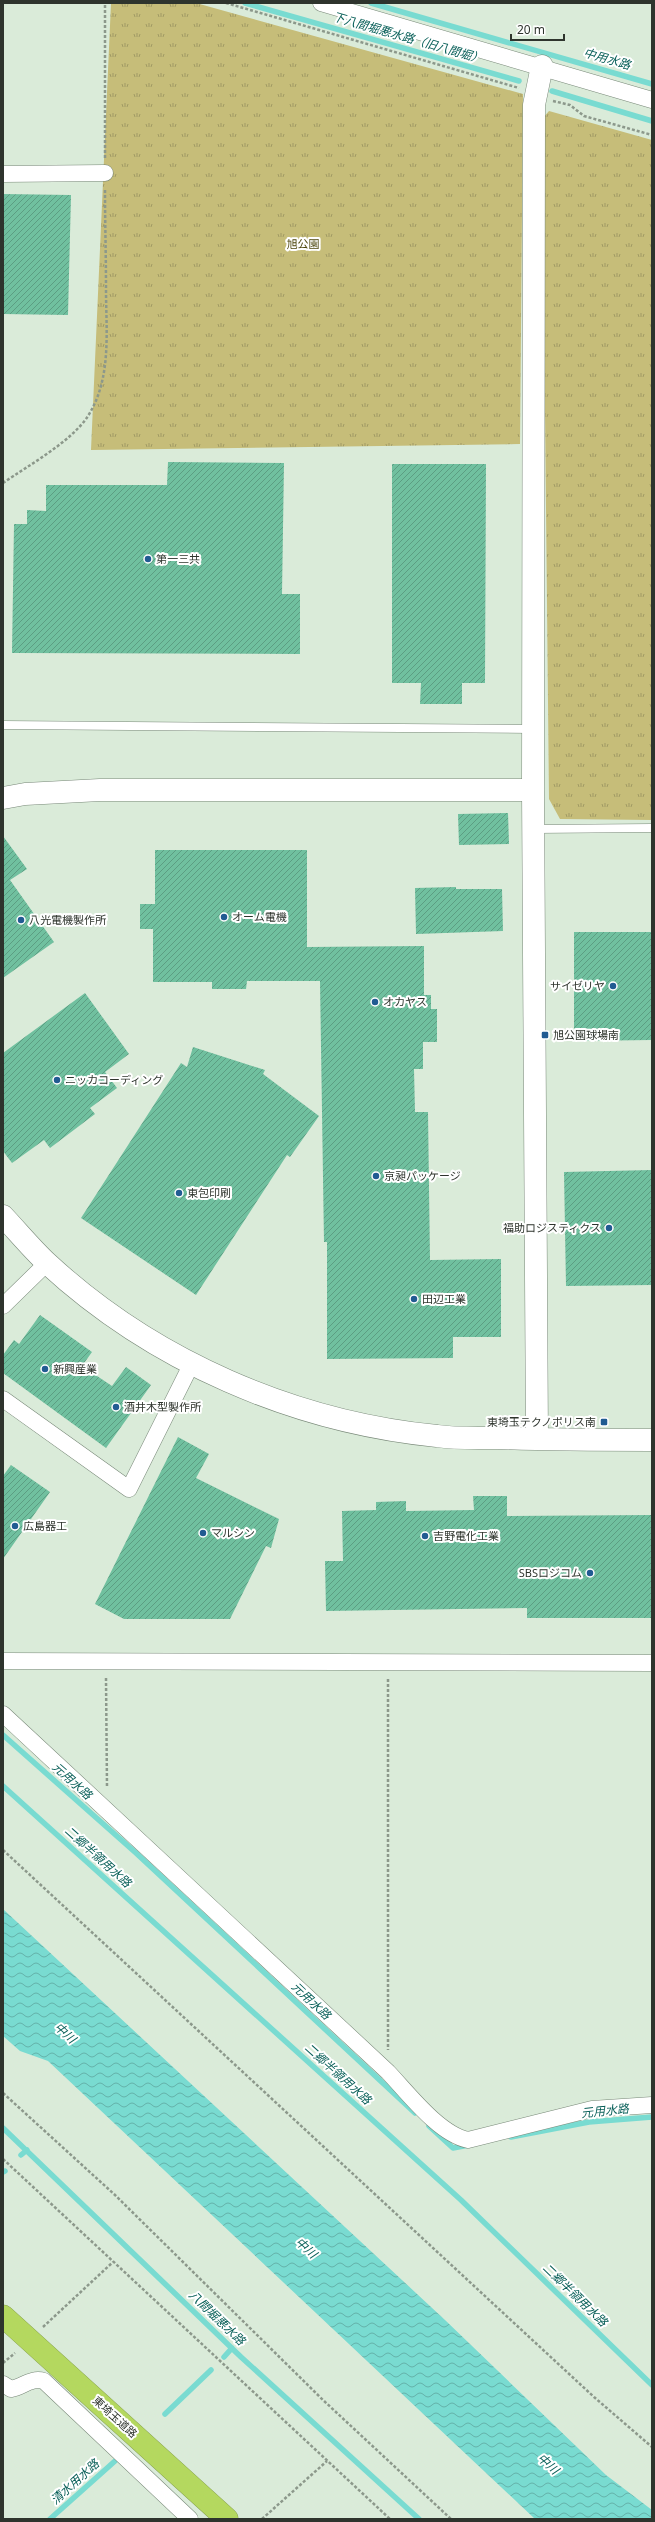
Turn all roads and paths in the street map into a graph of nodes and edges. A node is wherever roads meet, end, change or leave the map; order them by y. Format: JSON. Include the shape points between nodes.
{"nodes":[{"id":1,"x":105,"y":3,"type":"edge"},
{"id":2,"x":226,"y":3,"type":"edge"},
{"id":3,"x":321,"y":3,"type":"edge"},
{"id":4,"x":542,"y":66,"type":"junction"},
{"id":5,"x":535,"y":93,"type":"junction"},
{"id":6,"x":652,"y":100,"type":"edge"},
{"id":7,"x":652,"y":136,"type":"edge"},
{"id":8,"x":105,"y":173,"type":"junction"},
{"id":9,"x":3,"y":174,"type":"edge"},
{"id":10,"x":3,"y":483,"type":"edge"},
{"id":11,"x":3,"y":725,"type":"edge"},
{"id":12,"x":533,"y":729,"type":"junction"},
{"id":13,"x":533,"y":790,"type":"junction"},
{"id":14,"x":3,"y":798,"type":"edge"},
{"id":15,"x":652,"y":828,"type":"edge"},
{"id":16,"x":534,"y":829,"type":"junction"},
{"id":17,"x":3,"y":1216,"type":"edge"},
{"id":18,"x":47,"y":1263,"type":"junction"},
{"id":19,"x":3,"y":1306,"type":"edge"},
{"id":20,"x":191,"y":1365,"type":"junction"},
{"id":21,"x":3,"y":1399,"type":"edge"},
{"id":22,"x":537,"y":1439,"type":"junction"},
{"id":23,"x":652,"y":1440,"type":"edge"},
{"id":24,"x":3,"y":1661,"type":"edge"},
{"id":25,"x":106,"y":1661,"type":"junction"},
{"id":26,"x":388,"y":1662,"type":"junction"},
{"id":27,"x":652,"y":1662,"type":"edge"},
{"id":28,"x":3,"y":1714,"type":"edge"},
{"id":29,"x":107,"y":1811,"type":"junction"},
{"id":30,"x":3,"y":1850,"type":"edge"},
{"id":31,"x":388,"y":2072,"type":"junction"},
{"id":32,"x":3,"y":2093,"type":"edge"},
{"id":33,"x":652,"y":2105,"type":"edge"},
{"id":34,"x":3,"y":2159,"type":"edge"},
{"id":35,"x":113,"y":2262,"type":"junction"},
{"id":36,"x":3,"y":2316,"type":"edge"},
{"id":37,"x":30,"y":2339,"type":"junction"},
{"id":38,"x":3,"y":2363,"type":"edge"},
{"id":39,"x":3,"y":2384,"type":"edge"},
{"id":40,"x":652,"y":2447,"type":"edge"},
{"id":41,"x":327,"y":2461,"type":"junction"},
{"id":42,"x":190,"y":2519,"type":"edge"},
{"id":43,"x":227,"y":2519,"type":"edge"},
{"id":44,"x":262,"y":2519,"type":"edge"},
{"id":45,"x":390,"y":2519,"type":"edge"},
{"id":46,"x":451,"y":2519,"type":"edge"}],
"edges":[{"from":1,"to":8,"type":"path"},
{"from":2,"to":5,"type":"path"},
{"from":3,"to":4,"type":"street"},
{"from":4,"to":5,"type":"street"},
{"from":4,"to":6,"type":"street"},
{"from":5,"to":7,"type":"path","via":[[570,105],[584,116]]},
{"from":5,"to":12,"type":"street"},
{"from":8,"to":9,"type":"street"},
{"from":8,"to":10,"type":"path","via":[[106,344],[104,374],[98,397],[87,417],[66,438]]},
{"from":11,"to":12,"type":"lane"},
{"from":12,"to":13,"type":"street"},
{"from":13,"to":14,"type":"street","via":[[93,790],[25,794]]},
{"from":13,"to":16,"type":"street"},
{"from":15,"to":16,"type":"lane"},
{"from":16,"to":22,"type":"street"},
{"from":17,"to":18,"type":"street"},
{"from":18,"to":19,"type":"street"},
{"from":18,"to":20,"type":"street","via":[[100,1306],[150,1341]]},
{"from":20,"to":21,"type":"street","via":[[129,1489]]},
{"from":20,"to":22,"type":"street","via":[[300,1408],[372,1427],[438,1437]]},
{"from":22,"to":23,"type":"street"},
{"from":24,"to":25,"type":"street"},
{"from":25,"to":26,"type":"street"},
{"from":25,"to":29,"type":"path"},
{"from":26,"to":27,"type":"street"},
{"from":26,"to":31,"type":"path"},
{"from":28,"to":29,"type":"street"},
{"from":29,"to":31,"type":"street"},
{"from":30,"to":40,"type":"path","via":[[594,2398]]},
{"from":31,"to":33,"type":"street","via":[[447,2131],[458,2138],[468,2140],[592,2109]]},
{"from":32,"to":46,"type":"path","via":[[115,2194],[323,2400]]},
{"from":34,"to":35,"type":"path"},
{"from":35,"to":37,"type":"path"},
{"from":35,"to":41,"type":"path"},
{"from":36,"to":37,"type":"highway","name":"東埼玉道路"},
{"from":37,"to":38,"type":"path"},
{"from":37,"to":43,"type":"highway","name":"東埼玉道路"},
{"from":39,"to":42,"type":"street","via":[[11,2389],[19,2388],[33,2379],[44,2381]]},
{"from":41,"to":44,"type":"path"},
{"from":41,"to":45,"type":"path"}]}
